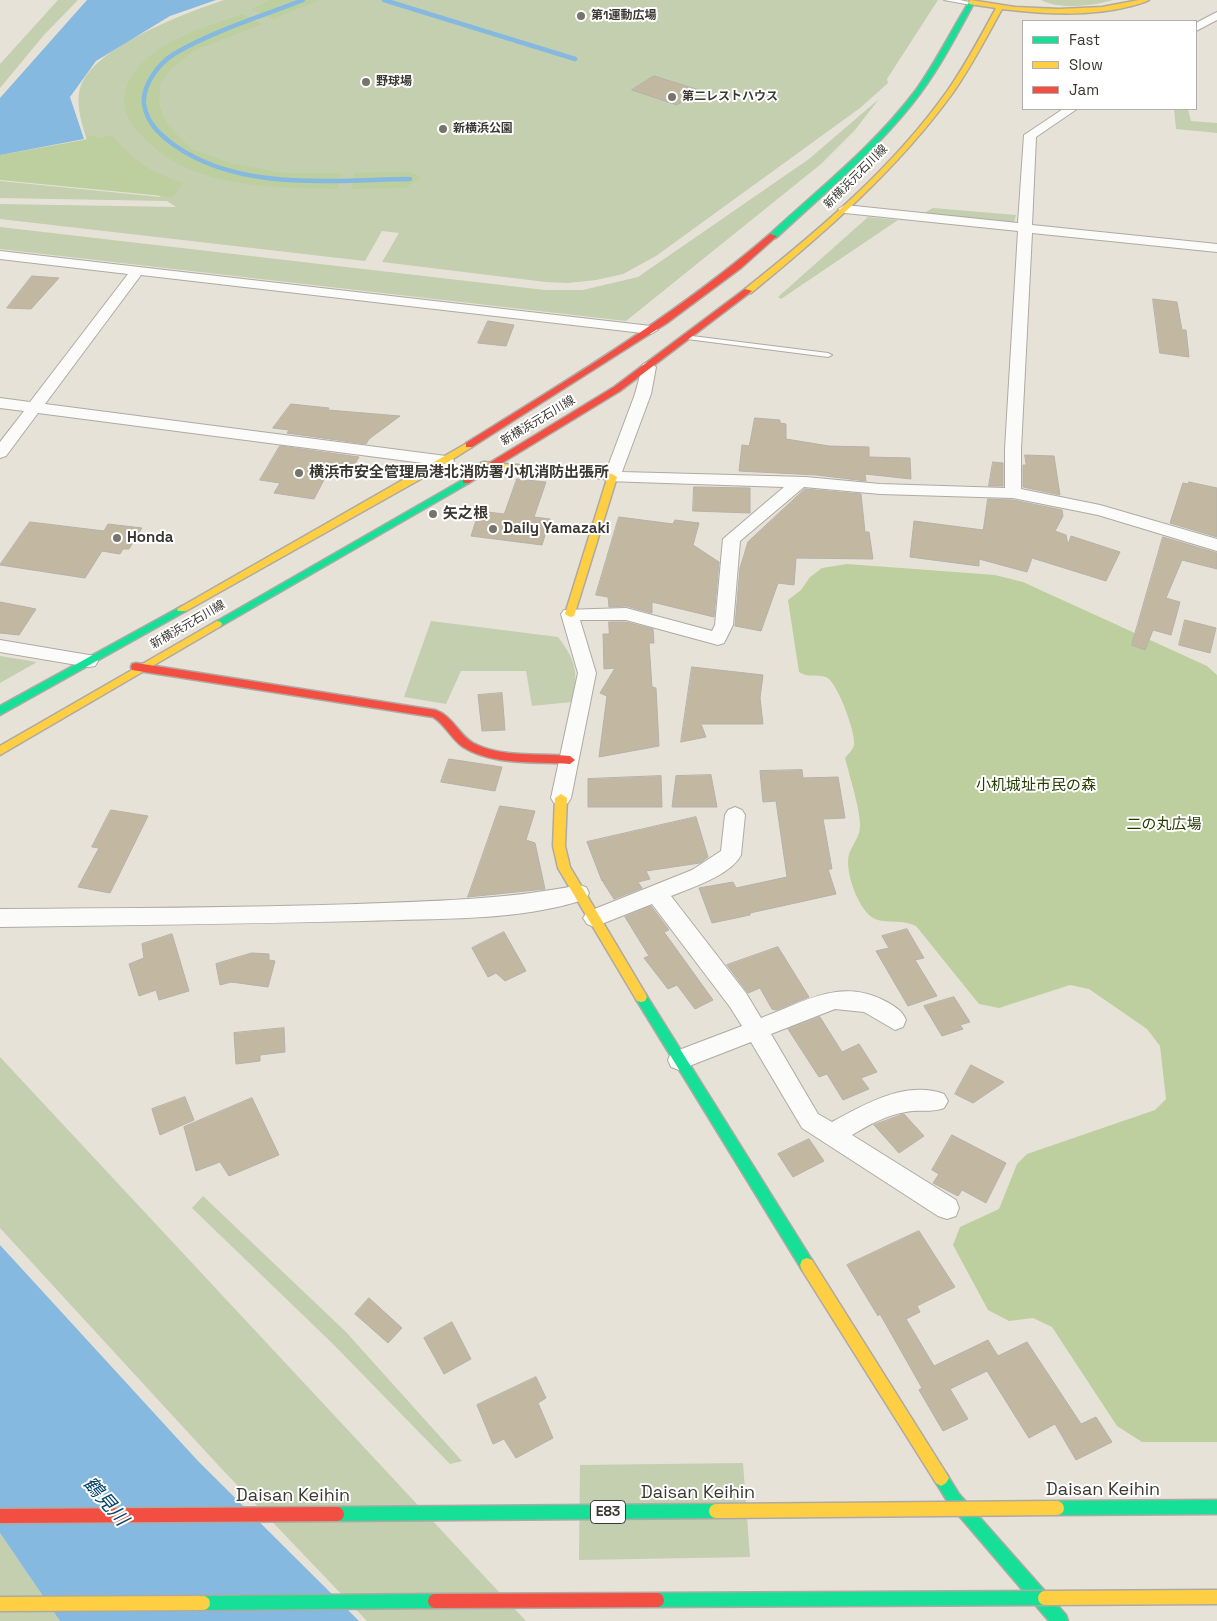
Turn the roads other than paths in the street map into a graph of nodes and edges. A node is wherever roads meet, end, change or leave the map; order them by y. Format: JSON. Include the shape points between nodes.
{"nodes":[{"id":1,"x":947,"y":0,"type":"edge"},
{"id":2,"x":1146,"y":0,"type":"edge"},
{"id":3,"x":972,"y":2,"type":"edge"},
{"id":4,"x":1002,"y":4,"type":"edge"},
{"id":5,"x":1217,"y":15,"type":"edge"},
{"id":6,"x":1197,"y":27,"type":"edge"},
{"id":7,"x":1068,"y":110,"type":"edge"},
{"id":8,"x":845,"y":210,"type":"junction"},
{"id":9,"x":1025,"y":228,"type":"junction"},
{"id":10,"x":1217,"y":248,"type":"edge"},
{"id":11,"x":0,"y":256,"type":"edge"},
{"id":12,"x":137,"y":271,"type":"junction"},
{"id":13,"x":652,"y":330,"type":"junction"},
{"id":14,"x":687,"y":337,"type":"junction"},
{"id":15,"x":828,"y":355,"type":"dead end"},
{"id":16,"x":648,"y":367,"type":"junction"},
{"id":17,"x":0,"y":403,"type":"edge"},
{"id":18,"x":35,"y":407,"type":"junction"},
{"id":19,"x":0,"y":453,"type":"edge"},
{"id":20,"x":446,"y":461,"type":"junction"},
{"id":21,"x":490,"y":466,"type":"junction"},
{"id":22,"x":612,"y":477,"type":"junction"},
{"id":23,"x":800,"y":482,"type":"junction"},
{"id":24,"x":1013,"y":493,"type":"junction"},
{"id":25,"x":1217,"y":545,"type":"edge"},
{"id":26,"x":570,"y":614,"type":"junction"},
{"id":27,"x":0,"y":646,"type":"edge"},
{"id":28,"x":97,"y":662,"type":"junction"},
{"id":29,"x":124,"y":666,"type":"dead end"},
{"id":30,"x":141,"y":668,"type":"junction"},
{"id":31,"x":0,"y":711,"type":"edge"},
{"id":32,"x":0,"y":751,"type":"edge"},
{"id":33,"x":570,"y":760,"type":"junction"},
{"id":34,"x":561,"y":798,"type":"joint"},
{"id":35,"x":735,"y":815,"type":"dead end"},
{"id":36,"x":579,"y":893,"type":"junction"},
{"id":37,"x":656,"y":893,"type":"junction"},
{"id":38,"x":0,"y":918,"type":"edge"},
{"id":39,"x":594,"y":918,"type":"junction"},
{"id":40,"x":895,"y":1020,"type":"dead end"},
{"id":41,"x":756,"y":1028,"type":"junction"},
{"id":42,"x":679,"y":1060,"type":"junction"},
{"id":43,"x":936,"y":1101,"type":"dead end"},
{"id":44,"x":831,"y":1135,"type":"junction"},
{"id":45,"x":947,"y":1208,"type":"dead end"},
{"id":46,"x":1217,"y":1507,"type":"edge"},
{"id":47,"x":0,"y":1516,"type":"edge"},
{"id":48,"x":1217,"y":1597,"type":"edge"},
{"id":49,"x":0,"y":1604,"type":"edge"},
{"id":50,"x":1060,"y":1621,"type":"edge"}],
"edges":[{"from":1,"to":3,"type":"lane"},
{"from":2,"to":4,"type":"main road","via":[[1086,12],[1042,12]]},
{"from":3,"to":4,"type":"main road"},
{"from":3,"to":13,"type":"main road","name":"新横浜元石川線","via":[[937,64],[909,103],[863,153],[752,254]]},
{"from":4,"to":8,"type":"main road","name":"新横浜元石川線","via":[[968,67],[939,110]]},
{"from":5,"to":6,"type":"street"},
{"from":7,"to":9,"type":"street","via":[[1030,135]]},
{"from":8,"to":9,"type":"street"},
{"from":8,"to":14,"type":"main road","name":"新横浜元石川線","via":[[785,262]]},
{"from":9,"to":10,"type":"street"},
{"from":9,"to":24,"type":"street"},
{"from":11,"to":12,"type":"street"},
{"from":12,"to":13,"type":"street"},
{"from":12,"to":18,"type":"street"},
{"from":13,"to":20,"type":"main road","name":"新横浜元石川線"},
{"from":14,"to":15,"type":"lane"},
{"from":14,"to":16,"type":"main road","name":"新横浜元石川線"},
{"from":16,"to":21,"type":"main road","name":"新横浜元石川線"},
{"from":16,"to":22,"type":"street","via":[[642,394]]},
{"from":17,"to":18,"type":"street"},
{"from":18,"to":19,"type":"street"},
{"from":18,"to":20,"type":"street"},
{"from":20,"to":21,"type":"main road"},
{"from":20,"to":28,"type":"main road","name":"新横浜元石川線"},
{"from":21,"to":22,"type":"main road"},
{"from":21,"to":30,"type":"main road","name":"新横浜元石川線"},
{"from":22,"to":23,"type":"street"},
{"from":22,"to":26,"type":"main road"},
{"from":23,"to":24,"type":"street","via":[[880,489]]},
{"from":23,"to":26,"type":"street","via":[[732,539],[724,625],[718,639],[626,614]]},
{"from":24,"to":25,"type":"street","via":[[1100,510]]},
{"from":26,"to":33,"type":"street","via":[[587,673]]},
{"from":27,"to":28,"type":"street"},
{"from":28,"to":31,"type":"main road","name":"新横浜元石川線"},
{"from":29,"to":30,"type":"main road"},
{"from":30,"to":32,"type":"main road","name":"新横浜元石川線"},
{"from":30,"to":33,"type":"main road","via":[[435,714],[448,718],[466,745],[481,750]]},
{"from":33,"to":34,"type":"street"},
{"from":34,"to":36,"type":"main road","via":[[559,846],[564,868]]},
{"from":35,"to":37,"type":"street","via":[[731,855],[699,876]]},
{"from":36,"to":38,"type":"street","via":[[518,905],[480,908],[296,915]]},
{"from":36,"to":39,"type":"main road"},
{"from":37,"to":39,"type":"street"},
{"from":37,"to":41,"type":"street"},
{"from":39,"to":42,"type":"main road"},
{"from":40,"to":41,"type":"street","via":[[879,1008],[856,999],[834,1000]]},
{"from":41,"to":42,"type":"street"},
{"from":41,"to":44,"type":"street","via":[[810,1121]]},
{"from":42,"to":50,"type":"main road","via":[[954,1500]]},
{"from":43,"to":44,"type":"street","via":[[904,1100],[884,1106]]},
{"from":44,"to":45,"type":"street"},
{"from":46,"to":47,"type":"main road","name":"Daisan Keihin","number":"E83","bridge":true},
{"from":48,"to":49,"type":"main road","bridge":true}]}
